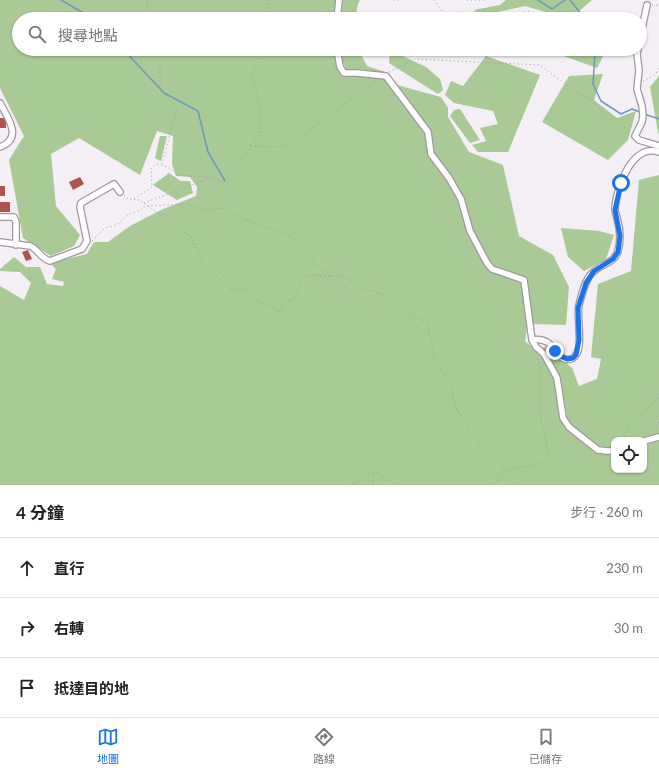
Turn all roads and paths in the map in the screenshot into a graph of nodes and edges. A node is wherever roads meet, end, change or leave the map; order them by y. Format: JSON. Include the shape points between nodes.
{"nodes":[{"id":1,"x":148,"y":0,"type":"edge"},
{"id":2,"x":268,"y":0,"type":"edge"},
{"id":3,"x":339,"y":0,"type":"edge"},
{"id":4,"x":393,"y":0,"type":"edge"},
{"id":5,"x":400,"y":0,"type":"edge"},
{"id":6,"x":434,"y":0,"type":"edge"},
{"id":7,"x":467,"y":0,"type":"edge"},
{"id":8,"x":484,"y":0,"type":"edge"},
{"id":9,"x":647,"y":5,"type":"dead end"},
{"id":10,"x":145,"y":12,"type":"edge"},
{"id":11,"x":270,"y":12,"type":"edge"},
{"id":12,"x":338,"y":12,"type":"edge"},
{"id":13,"x":444,"y":12,"type":"edge"},
{"id":14,"x":646,"y":12,"type":"edge"},
{"id":15,"x":160,"y":56,"type":"edge"},
{"id":16,"x":261,"y":56,"type":"edge"},
{"id":17,"x":338,"y":56,"type":"edge"},
{"id":18,"x":638,"y":56,"type":"edge"},
{"id":19,"x":659,"y":68,"type":"edge"},
{"id":20,"x":381,"y":76,"type":"junction"},
{"id":21,"x":637,"y":84,"type":"junction"},
{"id":22,"x":0,"y":103,"type":"edge"},
{"id":23,"x":635,"y":134,"type":"junction"},
{"id":24,"x":251,"y":146,"type":"junction"},
{"id":25,"x":659,"y":146,"type":"edge"},
{"id":26,"x":0,"y":147,"type":"edge"},
{"id":27,"x":659,"y":152,"type":"edge"},
{"id":28,"x":162,"y":165,"type":"junction"},
{"id":29,"x":210,"y":178,"type":"junction"},
{"id":30,"x":120,"y":192,"type":"joint"},
{"id":31,"x":133,"y":199,"type":"junction"},
{"id":32,"x":143,"y":203,"type":"junction"},
{"id":33,"x":146,"y":206,"type":"junction"},
{"id":34,"x":0,"y":217,"type":"edge"},
{"id":35,"x":87,"y":241,"type":"junction"},
{"id":36,"x":0,"y":242,"type":"edge"},
{"id":37,"x":16,"y":245,"type":"junction"},
{"id":38,"x":332,"y":276,"type":"junction"},
{"id":39,"x":532,"y":340,"type":"junction"},
{"id":40,"x":536,"y":347,"type":"junction"},
{"id":41,"x":659,"y":398,"type":"edge"},
{"id":42,"x":659,"y":421,"type":"edge"},
{"id":43,"x":624,"y":437,"type":"edge"},
{"id":44,"x":658,"y":438,"type":"edge"},
{"id":45,"x":647,"y":440,"type":"edge"},
{"id":46,"x":611,"y":451,"type":"edge"},
{"id":47,"x":508,"y":470,"type":"junction"},
{"id":48,"x":374,"y":472,"type":"junction"},
{"id":49,"x":348,"y":485,"type":"edge"},
{"id":50,"x":373,"y":485,"type":"edge"},
{"id":51,"x":398,"y":485,"type":"edge"},
{"id":52,"x":489,"y":485,"type":"edge"},
{"id":53,"x":520,"y":485,"type":"edge"}],
"edges":[{"from":1,"to":10,"type":"path"},
{"from":2,"to":11,"type":"path"},
{"from":3,"to":12,"type":"street"},
{"from":4,"to":5,"type":"path"},
{"from":6,"to":13,"type":"path"},
{"from":7,"to":8,"type":"path"},
{"from":9,"to":14,"type":"street"},
{"from":15,"to":28,"type":"path","via":[[160,90],[177,108]]},
{"from":16,"to":24,"type":"path","via":[[252,71],[261,122],[257,139]]},
{"from":17,"to":20,"type":"street","via":[[344,73]]},
{"from":18,"to":21,"type":"street","via":[[640,68]]},
{"from":19,"to":21,"type":"path","via":[[655,75]]},
{"from":20,"to":23,"type":"path","via":[[415,59],[540,65],[576,92],[593,101],[605,116]]},
{"from":20,"to":24,"type":"path","via":[[291,144],[279,147]]},
{"from":20,"to":39,"type":"street","via":[[386,76],[428,132],[431,154],[449,178],[460,199],[470,231],[487,263],[492,269],[524,280]]},
{"from":21,"to":23,"type":"street","via":[[643,114],[642,122]]},
{"from":22,"to":26,"type":"street","via":[[11,121],[12,137],[8,143]]},
{"from":23,"to":25,"type":"street","via":[[639,140]]},
{"from":24,"to":29,"type":"path","via":[[236,170],[225,181]]},
{"from":27,"to":39,"type":"street","via":[[648,150],[637,156],[622,181],[615,210],[620,236],[618,250],[613,259],[593,272],[586,283],[578,308],[579,340],[575,356],[570,359],[564,358],[546,341]]},
{"from":28,"to":29,"type":"path","via":[[177,175]]},
{"from":28,"to":31,"type":"path","via":[[156,164],[151,169],[152,188]]},
{"from":29,"to":32,"type":"path"},
{"from":30,"to":31,"type":"path","via":[[128,199]]},
{"from":30,"to":35,"type":"street","via":[[114,184],[81,202]]},
{"from":31,"to":32,"type":"path"},
{"from":32,"to":33,"type":"path"},
{"from":33,"to":35,"type":"path","via":[[129,214],[117,225],[105,228],[91,243]]},
{"from":33,"to":38,"type":"path","via":[[189,204],[205,210],[224,208],[241,218],[292,237],[309,251],[315,265]]},
{"from":33,"to":38,"type":"path","via":[[192,238],[204,265],[230,289],[248,290],[260,303],[280,312],[285,301],[295,299],[302,278],[310,275]]},
{"from":34,"to":37,"type":"street","via":[[14,217]]},
{"from":35,"to":37,"type":"street","via":[[82,249],[50,260],[43,258],[32,246]]},
{"from":36,"to":37,"type":"street"},
{"from":38,"to":47,"type":"path","via":[[346,277],[362,288],[388,296],[408,314],[427,323],[435,360],[450,383],[456,408],[482,449]]},
{"from":39,"to":40,"type":"street"},
{"from":40,"to":46,"type":"street","via":[[544,354],[557,378],[568,427],[598,450]]},
{"from":40,"to":47,"type":"path","via":[[541,389],[539,413],[548,458],[538,464]]},
{"from":41,"to":43,"type":"path","via":[[632,420],[626,428]]},
{"from":42,"to":44,"type":"path","via":[[656,429]]},
{"from":44,"to":45,"type":"street"},
{"from":47,"to":52,"type":"path"},
{"from":47,"to":53,"type":"path"},
{"from":48,"to":49,"type":"path"},
{"from":48,"to":50,"type":"path"},
{"from":48,"to":51,"type":"path"}]}
